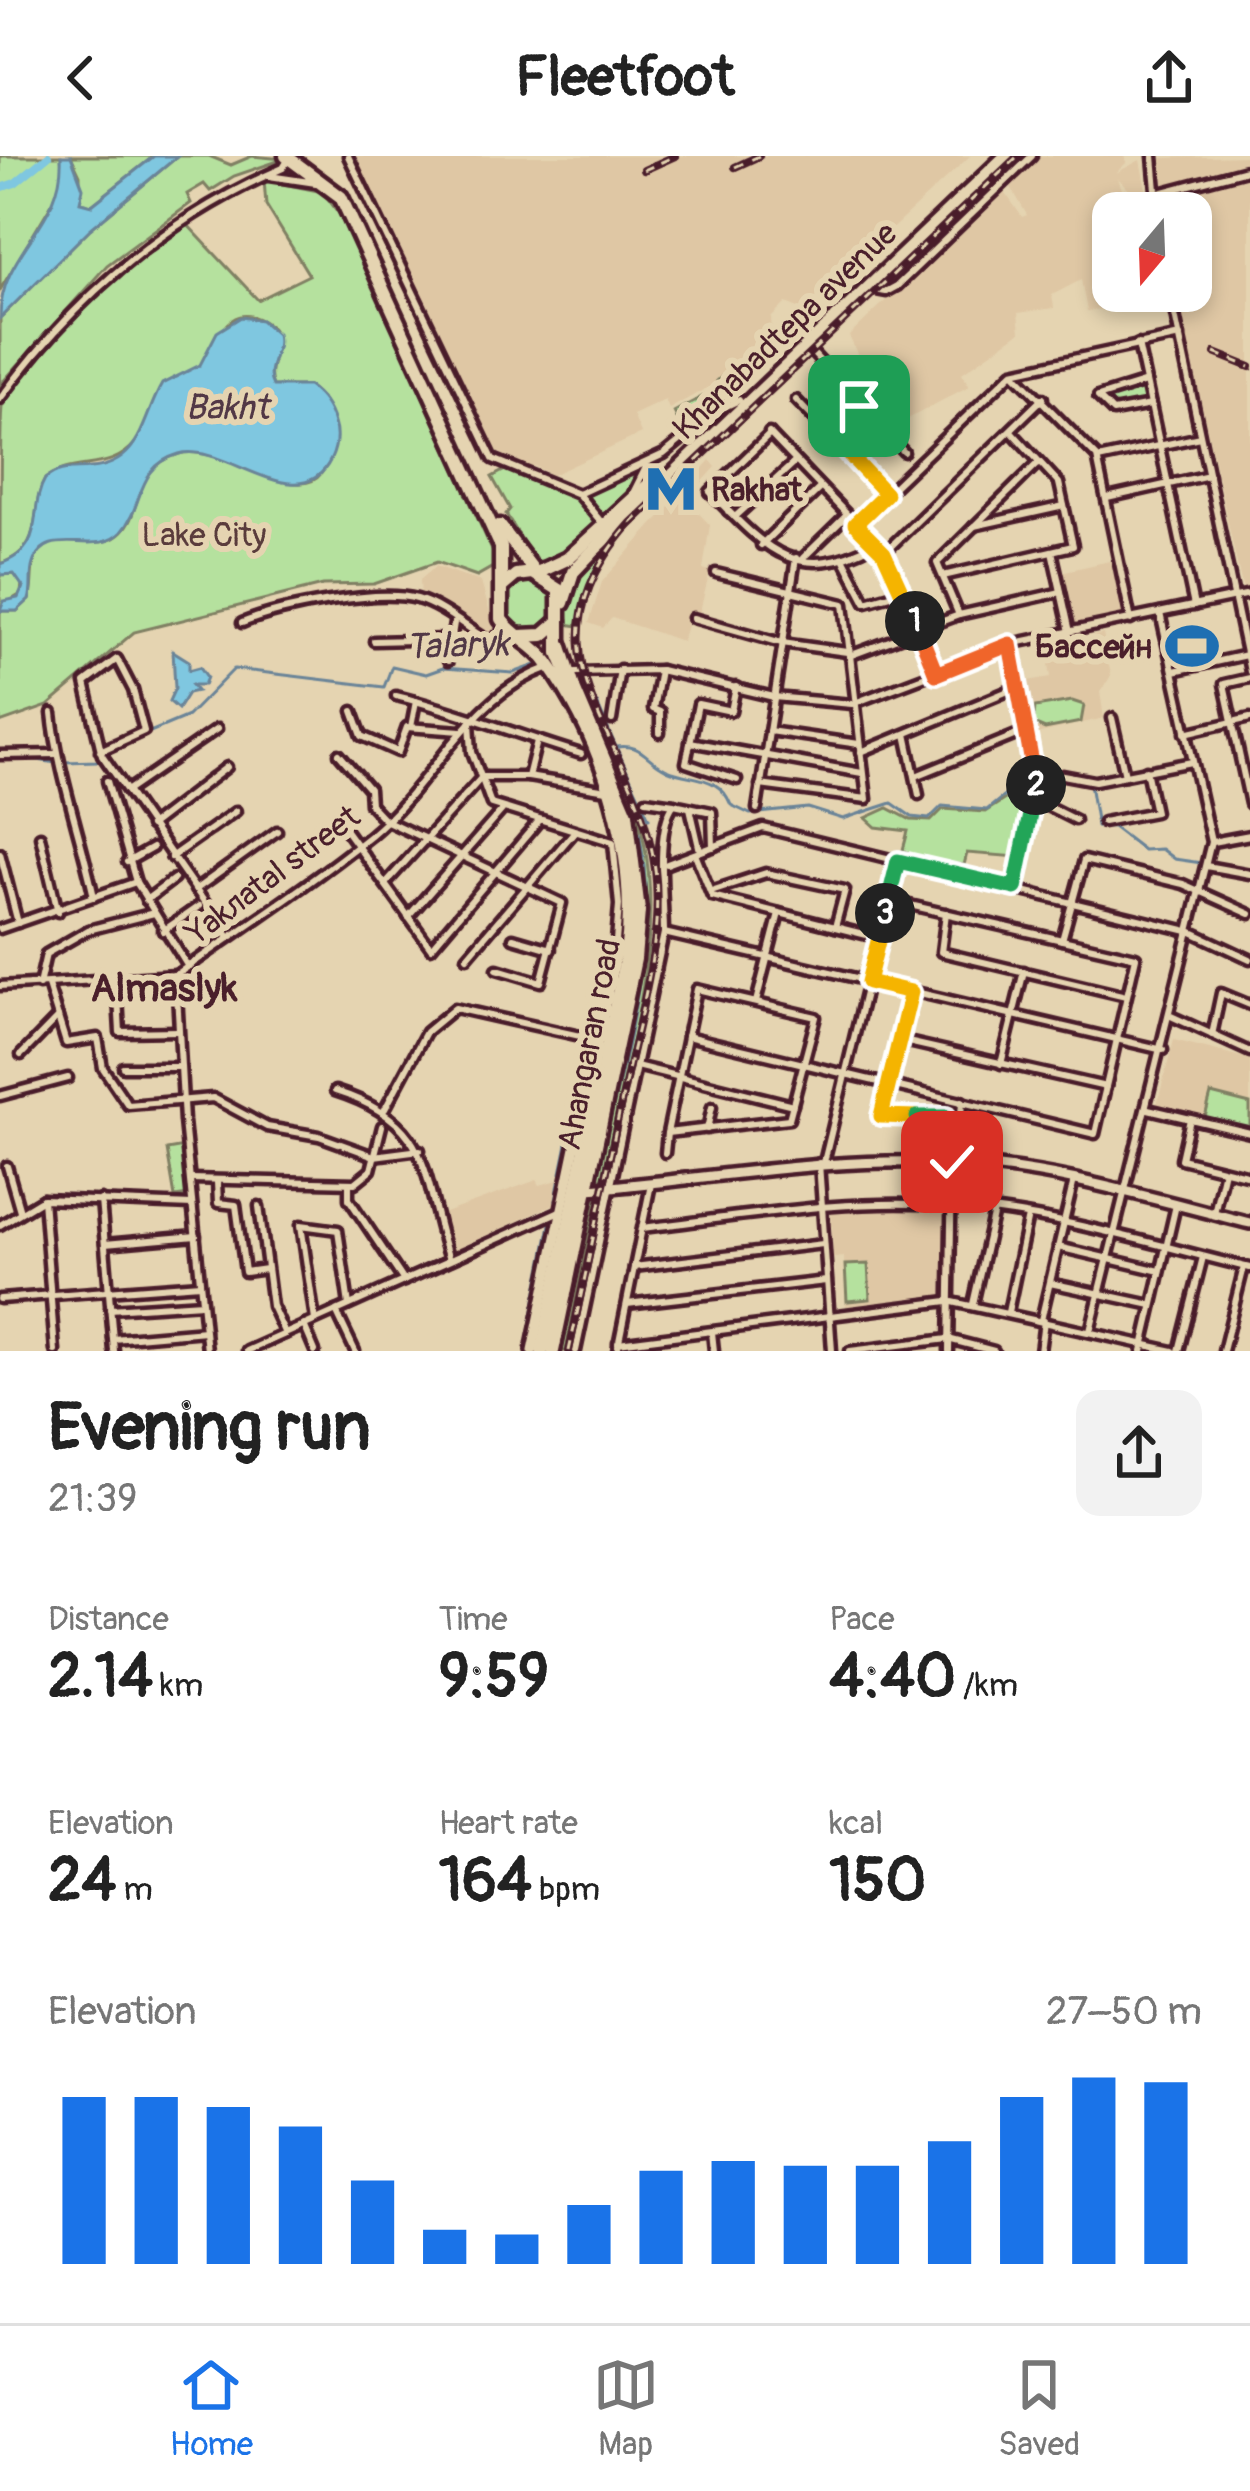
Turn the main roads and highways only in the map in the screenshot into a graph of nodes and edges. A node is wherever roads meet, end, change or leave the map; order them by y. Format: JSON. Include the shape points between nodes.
{"nodes":[{"id":1,"x":994,"y":156,"type":"edge"},
{"id":2,"x":1006,"y":156,"type":"edge"},
{"id":3,"x":289,"y":157,"type":"edge"},
{"id":4,"x":740,"y":403,"type":"junction"},
{"id":5,"x":518,"y":555,"type":"junction"},
{"id":6,"x":554,"y":566,"type":"junction"},
{"id":7,"x":538,"y":573,"type":"junction"},
{"id":8,"x":502,"y":588,"type":"junction"},
{"id":9,"x":562,"y":609,"type":"junction"},
{"id":10,"x":514,"y":632,"type":"junction"},
{"id":11,"x":627,"y":945,"type":"junction"},
{"id":12,"x":600,"y":1104,"type":"junction"},
{"id":13,"x":582,"y":1189,"type":"junction"},
{"id":14,"x":1250,"y":1223,"type":"edge"},
{"id":15,"x":566,"y":1263,"type":"junction"},
{"id":16,"x":546,"y":1309,"type":"junction"},
{"id":17,"x":532,"y":1351,"type":"edge"},
{"id":18,"x":542,"y":1351,"type":"edge"},
{"id":19,"x":553,"y":1351,"type":"edge"}],
"edges":[{"from":1,"to":4,"type":"highway","name":"Khanabadtepa avenue"},
{"from":2,"to":4,"type":"highway","name":"Khanabadtepa avenue"},
{"from":3,"to":5,"type":"highway","via":[[346,193]]},
{"from":3,"to":8,"type":"highway","via":[[341,196],[497,538]]},
{"from":4,"to":6,"type":"highway","name":"Khanabadtepa avenue"},
{"from":4,"to":9,"type":"highway","name":"Khanabadtepa avenue","via":[[577,568]]},
{"from":5,"to":6,"type":"highway"},
{"from":5,"to":7,"type":"highway"},
{"from":6,"to":7,"type":"highway","name":"Khanabadtepa avenue"},
{"from":7,"to":8,"type":"highway","via":[[516,575]]},
{"from":7,"to":9,"type":"highway","via":[[556,586]]},
{"from":8,"to":10,"type":"highway","via":[[497,608]]},
{"from":9,"to":10,"type":"highway","via":[[548,633]]},
{"from":9,"to":12,"type":"highway","name":"Ahangaran road","via":[[561,659],[620,790],[638,872],[636,953]]},
{"from":10,"to":11,"type":"highway","name":"Ahangaran road","via":[[551,667],[609,789],[630,890]]},
{"from":11,"to":12,"type":"highway","name":"Ahangaran road"},
{"from":11,"to":16,"type":"main road","name":"Ahangaran road","via":[[615,957]]},
{"from":12,"to":13,"type":"highway","name":"Ahangaran road"},
{"from":13,"to":14,"type":"main road","via":[[821,1163],[949,1162],[1073,1180]]},
{"from":13,"to":15,"type":"highway","name":"Ahangaran road"},
{"from":15,"to":16,"type":"highway","name":"Ahangaran road"},
{"from":15,"to":19,"type":"highway","name":"Ahangaran road"},
{"from":16,"to":17,"type":"main road","name":"Ahangaran road"},
{"from":16,"to":18,"type":"highway","name":"Ahangaran road"}]}
